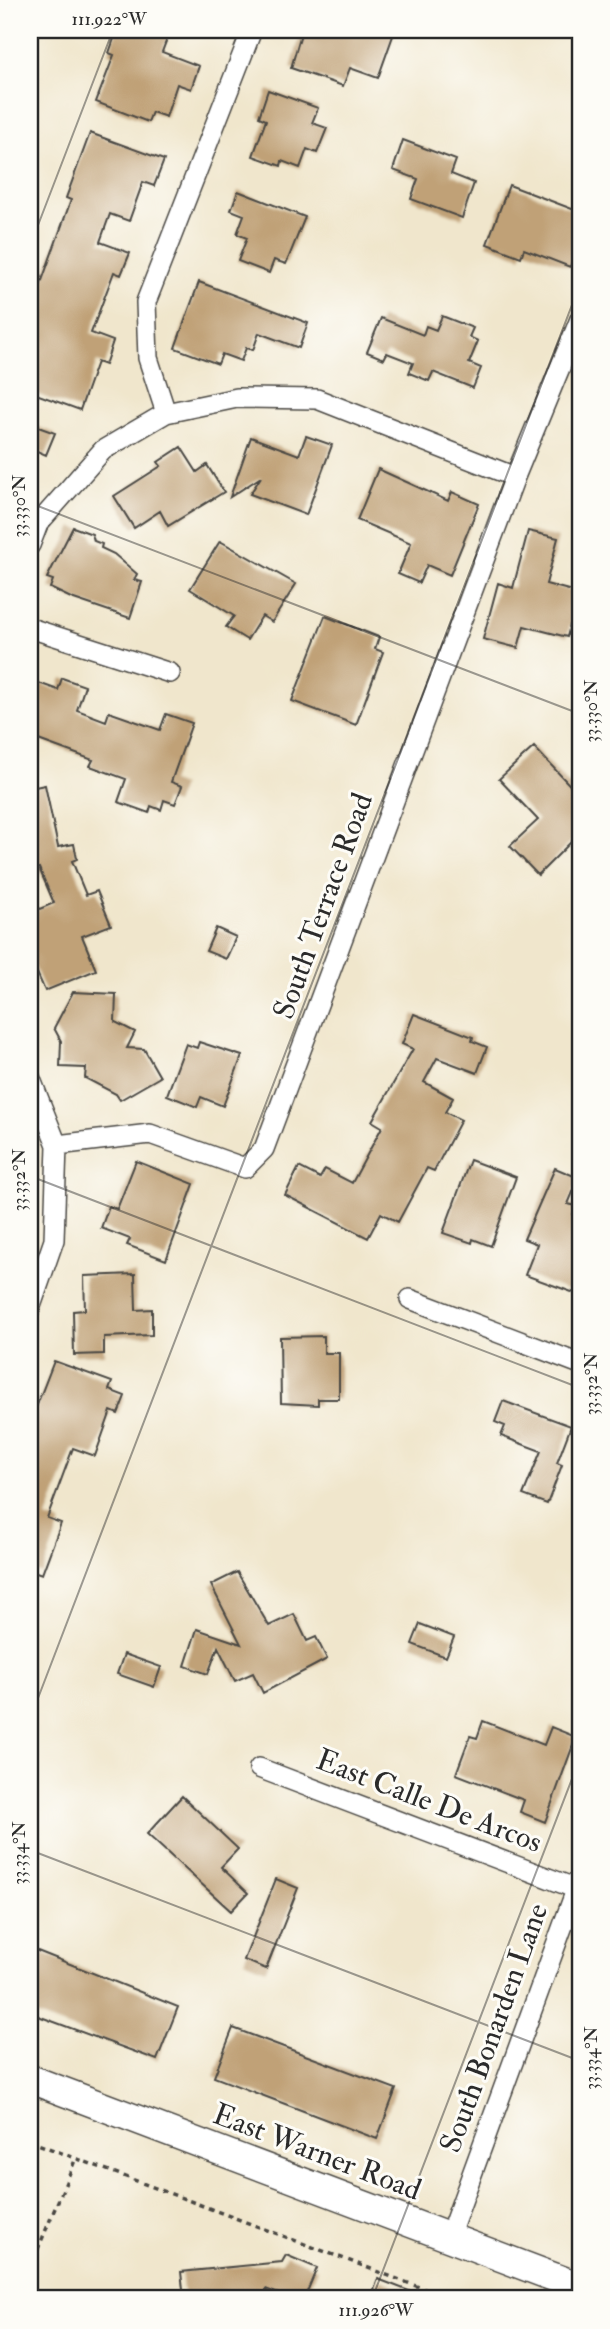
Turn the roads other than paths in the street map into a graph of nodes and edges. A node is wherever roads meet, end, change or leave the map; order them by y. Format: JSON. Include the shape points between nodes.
{"nodes":[{"id":1,"x":252,"y":30,"type":"edge"},
{"id":2,"x":580,"y":319,"type":"edge"},
{"id":3,"x":166,"y":413,"type":"junction"},
{"id":4,"x":515,"y":477,"type":"junction"},
{"id":5,"x":30,"y":545,"type":"edge"},
{"id":6,"x":30,"y":628,"type":"edge"},
{"id":7,"x":170,"y":673,"type":"dead end"},
{"id":8,"x":30,"y":1077,"type":"edge"},
{"id":9,"x":57,"y":1145,"type":"junction"},
{"id":10,"x":410,"y":1300,"type":"dead end"},
{"id":11,"x":30,"y":1309,"type":"edge"},
{"id":12,"x":580,"y":1364,"type":"edge"},
{"id":13,"x":260,"y":1768,"type":"dead end"},
{"id":14,"x":579,"y":1884,"type":"edge"},
{"id":15,"x":30,"y":2079,"type":"edge"},
{"id":16,"x":449,"y":2237,"type":"junction"},
{"id":17,"x":580,"y":2287,"type":"edge"}],
"edges":[{"from":1,"to":3,"type":"street","via":[[145,302],[148,359]]},
{"from":2,"to":4,"type":"street","name":"South Terrace Road"},
{"from":3,"to":4,"type":"street","via":[[237,397],[317,399]]},
{"from":3,"to":5,"type":"street","via":[[103,450],[38,524]]},
{"from":4,"to":9,"type":"street","name":"South Terrace Road","via":[[264,1149],[245,1168],[150,1134]]},
{"from":6,"to":7,"type":"street"},
{"from":8,"to":9,"type":"street"},
{"from":9,"to":11,"type":"street","via":[[54,1240]]},
{"from":10,"to":12,"type":"street"},
{"from":13,"to":14,"type":"street","name":"East Calle De Arcos"},
{"from":14,"to":16,"type":"street","name":"South Bonarden Lane"},
{"from":15,"to":16,"type":"main road","name":"East Warner Road"},
{"from":16,"to":17,"type":"main road","name":"East Warner Road"}]}
